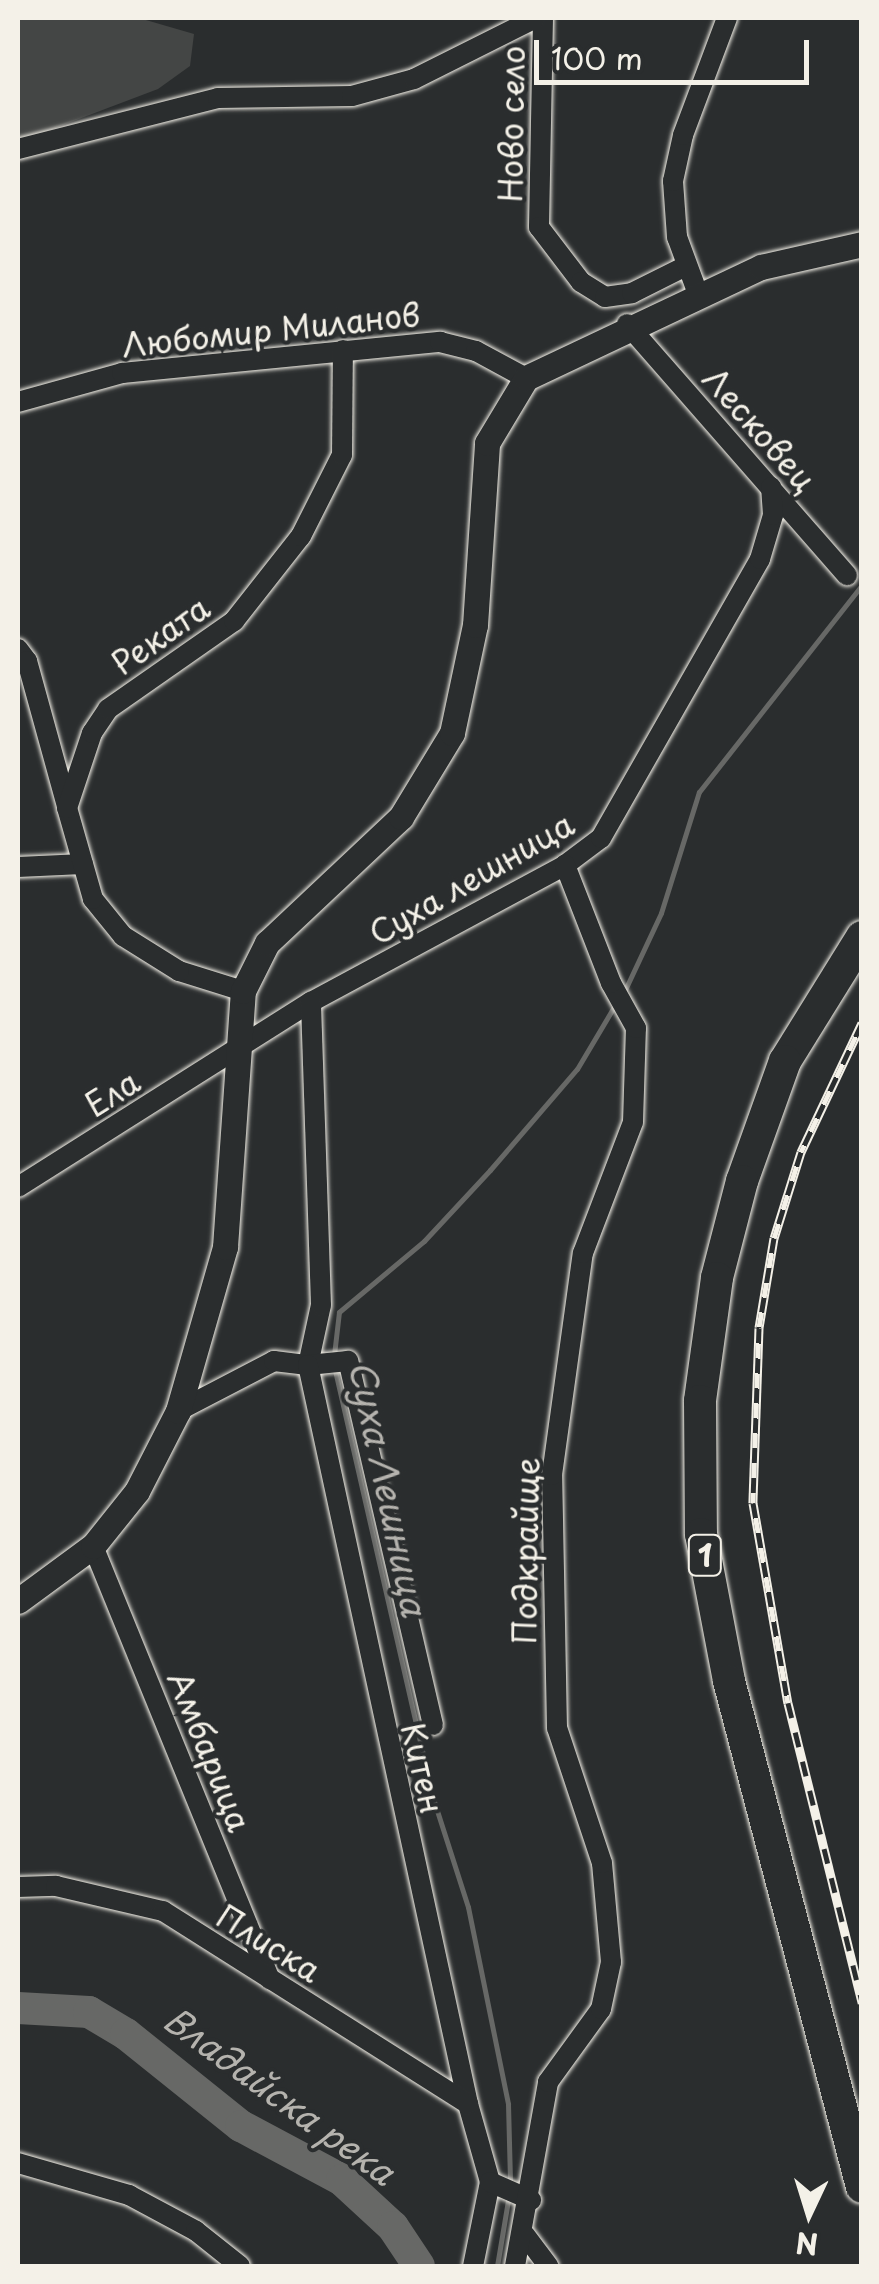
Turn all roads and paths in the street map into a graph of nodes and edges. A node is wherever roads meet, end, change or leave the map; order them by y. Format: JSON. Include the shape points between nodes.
{"nodes":[{"id":1,"x":540,"y":18,"type":"edge"},
{"id":2,"x":727,"y":18,"type":"edge"},
{"id":3,"x":18,"y":149,"type":"edge"},
{"id":4,"x":862,"y":244,"type":"edge"},
{"id":5,"x":686,"y":266,"type":"junction"},
{"id":6,"x":698,"y":294,"type":"junction"},
{"id":7,"x":627,"y":324,"type":"junction"},
{"id":8,"x":343,"y":350,"type":"junction"},
{"id":9,"x":526,"y":378,"type":"junction"},
{"id":10,"x":18,"y":402,"type":"edge"},
{"id":11,"x":771,"y":487,"type":"junction"},
{"id":12,"x":847,"y":575,"type":"dead end"},
{"id":13,"x":18,"y":649,"type":"edge"},
{"id":14,"x":67,"y":808,"type":"junction"},
{"id":15,"x":83,"y":864,"type":"junction"},
{"id":16,"x":565,"y":865,"type":"junction"},
{"id":17,"x":18,"y":867,"type":"edge"},
{"id":18,"x":862,"y":937,"type":"edge"},
{"id":19,"x":244,"y":991,"type":"junction"},
{"id":20,"x":310,"y":1002,"type":"junction"},
{"id":21,"x":238,"y":1050,"type":"junction"},
{"id":22,"x":18,"y":1187,"type":"edge"},
{"id":23,"x":308,"y":1365,"type":"junction"},
{"id":24,"x":178,"y":1411,"type":"junction"},
{"id":25,"x":93,"y":1546,"type":"junction"},
{"id":26,"x":21,"y":1594,"type":"edge"},
{"id":27,"x":432,"y":1725,"type":"dead end"},
{"id":28,"x":18,"y":1886,"type":"edge"},
{"id":29,"x":270,"y":1980,"type":"junction"},
{"id":30,"x":468,"y":2104,"type":"junction"},
{"id":31,"x":18,"y":2164,"type":"edge"},
{"id":32,"x":492,"y":2183,"type":"junction"},
{"id":33,"x":862,"y":2187,"type":"edge"},
{"id":34,"x":525,"y":2197,"type":"junction"},
{"id":35,"x":526,"y":2235,"type":"junction"},
{"id":36,"x":240,"y":2266,"type":"edge"},
{"id":37,"x":472,"y":2266,"type":"edge"},
{"id":38,"x":515,"y":2266,"type":"edge"},
{"id":39,"x":548,"y":2266,"type":"edge"}],
"edges":[{"from":1,"to":3,"type":"street","via":[[414,79],[352,96],[218,98]]},
{"from":1,"to":5,"type":"street","name":"Ново село","via":[[539,227],[581,282],[605,296],[632,292]]},
{"from":2,"to":5,"type":"street","via":[[673,181]]},
{"from":4,"to":6,"type":"street","via":[[762,266]]},
{"from":5,"to":6,"type":"street"},
{"from":6,"to":7,"type":"street"},
{"from":7,"to":9,"type":"street"},
{"from":7,"to":11,"type":"street","name":"Лесковец"},
{"from":8,"to":9,"type":"street","name":"Любомир Миланов","via":[[440,342],[476,351]]},
{"from":8,"to":10,"type":"street","name":"Любомир Миланов","via":[[122,373]]},
{"from":8,"to":14,"type":"street","name":"Реката","via":[[342,455],[301,536],[234,621],[108,709],[92,733]]},
{"from":9,"to":19,"type":"street","via":[[487,443],[476,626],[452,732],[401,817],[267,943]]},
{"from":11,"to":12,"type":"street","name":"Лесковец"},
{"from":11,"to":16,"type":"street","name":"Суха лешница","via":[[773,515],[760,558],[601,838]]},
{"from":13,"to":14,"type":"street","via":[[27,661]]},
{"from":14,"to":15,"type":"street"},
{"from":15,"to":17,"type":"street"},
{"from":15,"to":19,"type":"street","via":[[93,899],[123,936],[179,971]]},
{"from":16,"to":20,"type":"street","name":"Суха лешница"},
{"from":16,"to":34,"type":"street","name":"Подкрайще","via":[[636,1028],[633,1122],[584,1252],[552,1476],[556,1728],[602,1862],[611,1962],[601,2008],[548,2082]]},
{"from":18,"to":33,"type":"highway","number":"1","via":[[785,1060],[742,1181],[717,1278],[700,1420],[701,1534],[729,1681]]},
{"from":19,"to":21,"type":"street"},
{"from":20,"to":21,"type":"street","name":"Суха лешница"},
{"from":20,"to":23,"type":"street","name":"Китен","via":[[321,1305]]},
{"from":21,"to":22,"type":"street","name":"Ела"},
{"from":21,"to":24,"type":"street","via":[[225,1246]]},
{"from":23,"to":24,"type":"street","via":[[274,1361]]},
{"from":23,"to":27,"type":"street","via":[[348,1360]]},
{"from":23,"to":30,"type":"street","name":"Китен"},
{"from":24,"to":25,"type":"street","via":[[138,1491]]},
{"from":25,"to":26,"type":"street"},
{"from":25,"to":29,"type":"street","name":"Амбарица"},
{"from":28,"to":29,"type":"street","name":"Плиска","via":[[56,1886],[164,1911]]},
{"from":29,"to":30,"type":"street","name":"Плиска"},
{"from":30,"to":32,"type":"street","name":"Китен"},
{"from":31,"to":36,"type":"street","via":[[129,2195]]},
{"from":32,"to":34,"type":"street"},
{"from":32,"to":37,"type":"street"},
{"from":34,"to":35,"type":"street","name":"Подкрайще"},
{"from":35,"to":38,"type":"street","name":"Подкрайще"},
{"from":35,"to":39,"type":"street"}]}
